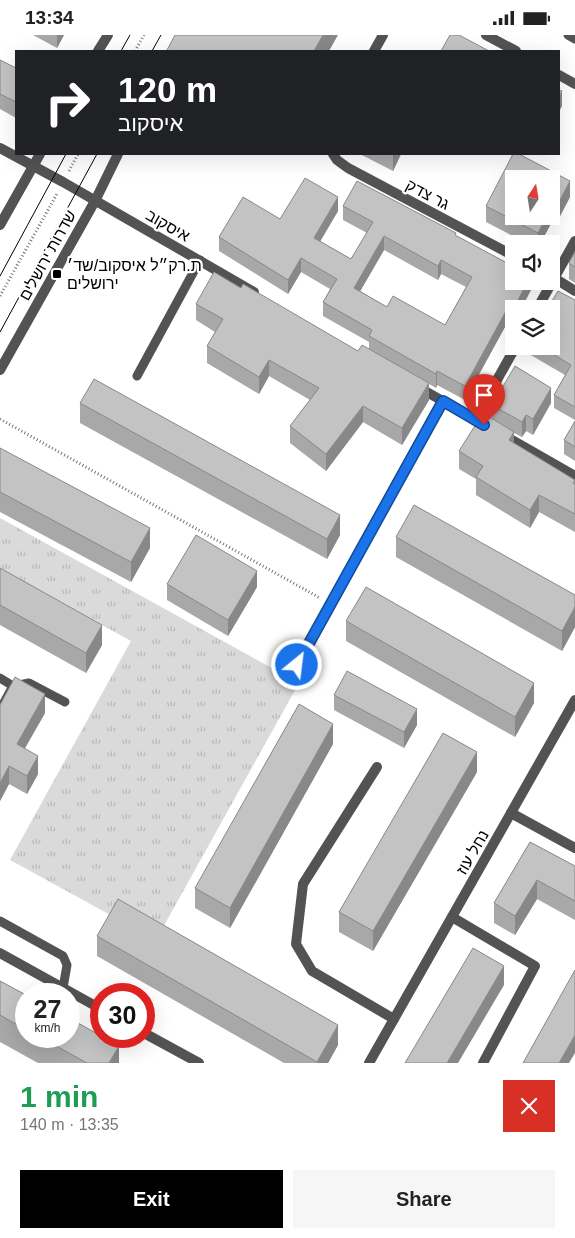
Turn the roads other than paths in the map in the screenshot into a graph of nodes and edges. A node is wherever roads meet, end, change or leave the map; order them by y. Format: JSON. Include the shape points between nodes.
{"nodes":[{"id":1,"x":108,"y":35,"type":"edge"},
{"id":2,"x":383,"y":35,"type":"edge"},
{"id":3,"x":486,"y":35,"type":"edge"},
{"id":4,"x":568,"y":35,"type":"edge"},
{"id":5,"x":575,"y":39,"type":"edge"},
{"id":6,"x":99,"y":50,"type":"edge"},
{"id":7,"x":375,"y":50,"type":"edge"},
{"id":8,"x":514,"y":50,"type":"edge"},
{"id":9,"x":560,"y":76,"type":"edge"},
{"id":10,"x":575,"y":84,"type":"edge"},
{"id":11,"x":0,"y":148,"type":"edge"},
{"id":12,"x":39,"y":155,"type":"edge"},
{"id":13,"x":118,"y":155,"type":"edge"},
{"id":14,"x":334,"y":155,"type":"edge"},
{"id":15,"x":33,"y":165,"type":"junction"},
{"id":16,"x":95,"y":201,"type":"junction"},
{"id":17,"x":0,"y":225,"type":"edge"},
{"id":18,"x":575,"y":241,"type":"edge"},
{"id":19,"x":505,"y":251,"type":"edge"},
{"id":20,"x":200,"y":260,"type":"junction"},
{"id":21,"x":560,"y":266,"type":"edge"},
{"id":22,"x":560,"y":281,"type":"edge"},
{"id":23,"x":575,"y":291,"type":"edge"},
{"id":24,"x":267,"y":299,"type":"edge"},
{"id":25,"x":511,"y":355,"type":"edge"},
{"id":26,"x":0,"y":370,"type":"edge"},
{"id":27,"x":137,"y":376,"type":"dead end"},
{"id":28,"x":409,"y":382,"type":"edge"},
{"id":29,"x":443,"y":401,"type":"junction"},
{"id":30,"x":475,"y":419,"type":"junction"},
{"id":31,"x":575,"y":476,"type":"edge"},
{"id":32,"x":297,"y":665,"type":"dead end"},
{"id":33,"x":0,"y":678,"type":"edge"},
{"id":34,"x":14,"y":686,"type":"junction"},
{"id":35,"x":575,"y":700,"type":"edge"},
{"id":36,"x":65,"y":702,"type":"dead end"},
{"id":37,"x":0,"y":711,"type":"edge"},
{"id":38,"x":377,"y":767,"type":"dead end"},
{"id":39,"x":511,"y":813,"type":"junction"},
{"id":40,"x":575,"y":848,"type":"edge"},
{"id":41,"x":452,"y":917,"type":"junction"},
{"id":42,"x":0,"y":921,"type":"edge"},
{"id":43,"x":0,"y":953,"type":"edge"},
{"id":44,"x":54,"y":983,"type":"edge"},
{"id":45,"x":64,"y":983,"type":"edge"},
{"id":46,"x":394,"y":1019,"type":"junction"},
{"id":47,"x":155,"y":1039,"type":"edge"},
{"id":48,"x":198,"y":1063,"type":"edge"},
{"id":49,"x":369,"y":1063,"type":"edge"},
{"id":50,"x":483,"y":1063,"type":"edge"}],
"edges":[{"from":1,"to":6,"type":"street"},
{"from":2,"to":7,"type":"street"},
{"from":3,"to":8,"type":"street"},
{"from":4,"to":5,"type":"lane"},
{"from":9,"to":10,"type":"street"},
{"from":11,"to":15,"type":"street","name":"איסקוב"},
{"from":12,"to":15,"type":"street"},
{"from":13,"to":16,"type":"street","name":"שדרות ירושלים"},
{"from":14,"to":19,"type":"street","name":"גר צדק","via":[[348,168]]},
{"from":15,"to":16,"type":"street","name":"איסקוב"},
{"from":15,"to":17,"type":"street"},
{"from":16,"to":20,"type":"street","name":"איסקוב"},
{"from":16,"to":26,"type":"street","name":"שדרות ירושלים"},
{"from":18,"to":21,"type":"street"},
{"from":20,"to":24,"type":"street","name":"איסקוב"},
{"from":20,"to":27,"type":"lane"},
{"from":22,"to":23,"type":"street"},
{"from":25,"to":30,"type":"street"},
{"from":28,"to":29,"type":"street"},
{"from":29,"to":30,"type":"street"},
{"from":29,"to":32,"type":"street"},
{"from":30,"to":31,"type":"street"},
{"from":33,"to":34,"type":"lane"},
{"from":34,"to":36,"type":"lane","via":[[30,683]]},
{"from":34,"to":37,"type":"lane"},
{"from":35,"to":39,"type":"street","name":"נחל עוז"},
{"from":38,"to":46,"type":"street","via":[[303,884],[296,944],[312,971]]},
{"from":39,"to":40,"type":"street"},
{"from":39,"to":41,"type":"street","name":"נחל עוז"},
{"from":41,"to":46,"type":"street","name":"נחל עוז"},
{"from":41,"to":50,"type":"street","via":[[535,966]]},
{"from":42,"to":45,"type":"lane","via":[[63,956],[67,965]]},
{"from":43,"to":44,"type":"street"},
{"from":46,"to":49,"type":"street","name":"נחל עוז"},
{"from":47,"to":48,"type":"street"}]}
